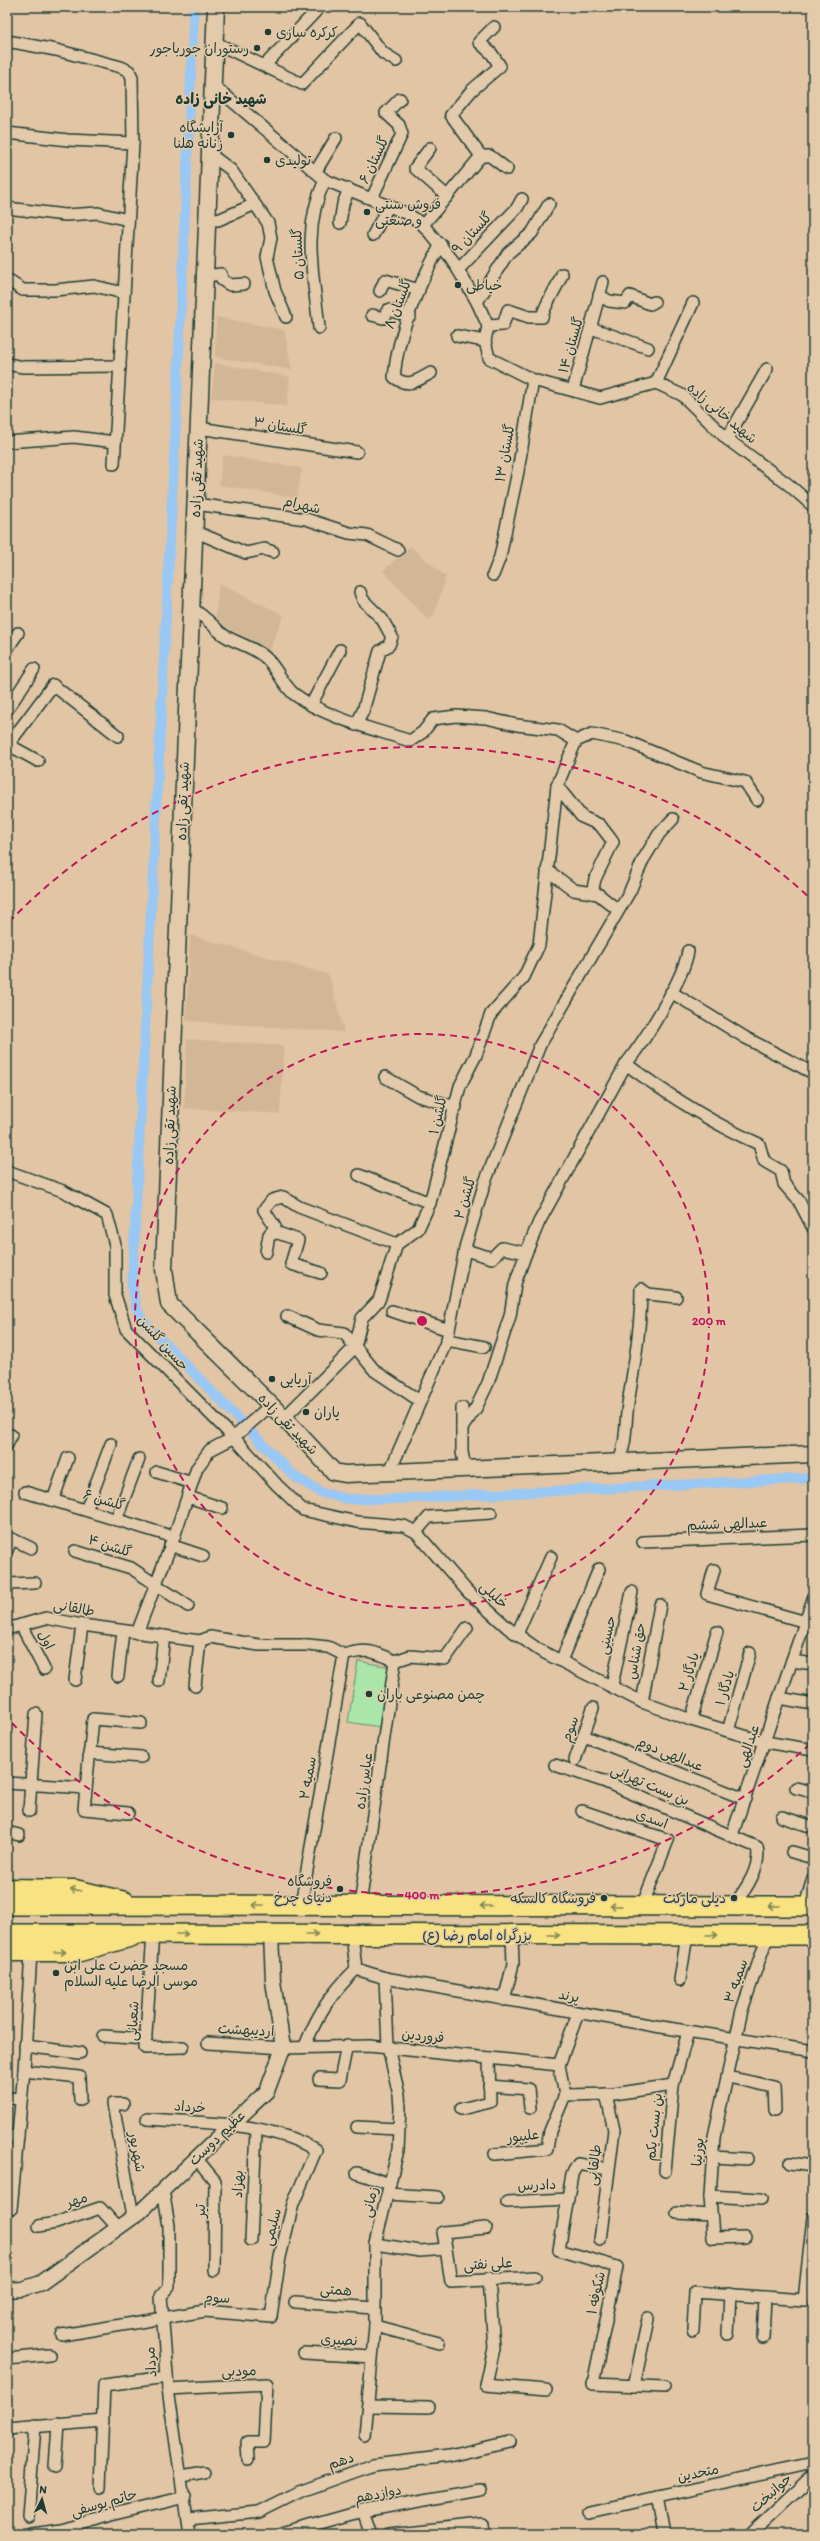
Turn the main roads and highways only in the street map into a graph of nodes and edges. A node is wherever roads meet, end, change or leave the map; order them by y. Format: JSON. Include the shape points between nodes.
{"nodes":[{"id":1,"x":216,"y":7,"type":"edge"},
{"id":2,"x":813,"y":1454,"type":"edge"},
{"id":3,"x":7,"y":1888,"type":"edge"},
{"id":4,"x":7,"y":1905,"type":"edge"},
{"id":5,"x":142,"y":1905,"type":"junction"},
{"id":6,"x":809,"y":1906,"type":"edge"},
{"id":7,"x":7,"y":1934,"type":"edge"},
{"id":8,"x":147,"y":1934,"type":"junction"},
{"id":9,"x":813,"y":1935,"type":"edge"},
{"id":10,"x":7,"y":1952,"type":"edge"}],
"edges":[{"from":1,"to":2,"type":"main road","name":"شهید تقی زاده","via":[[164,1269],[169,1304],[284,1418],[334,1472],[345,1474]]},
{"from":5,"to":3,"type":"main road","one_way":true,"via":[[75,1889]]},
{"from":4,"to":5,"type":"highway"},
{"from":6,"to":5,"type":"highway","one_way":true},
{"from":7,"to":8,"type":"highway","name":"بزرگراه امام رضا (ع)"},
{"from":8,"to":9,"type":"highway","name":"بزرگراه امام رضا (ع)","one_way":true},
{"from":10,"to":8,"type":"main road","name":"بزرگراه امام رضا (ع)","one_way":true,"via":[[80,1952]]}]}
